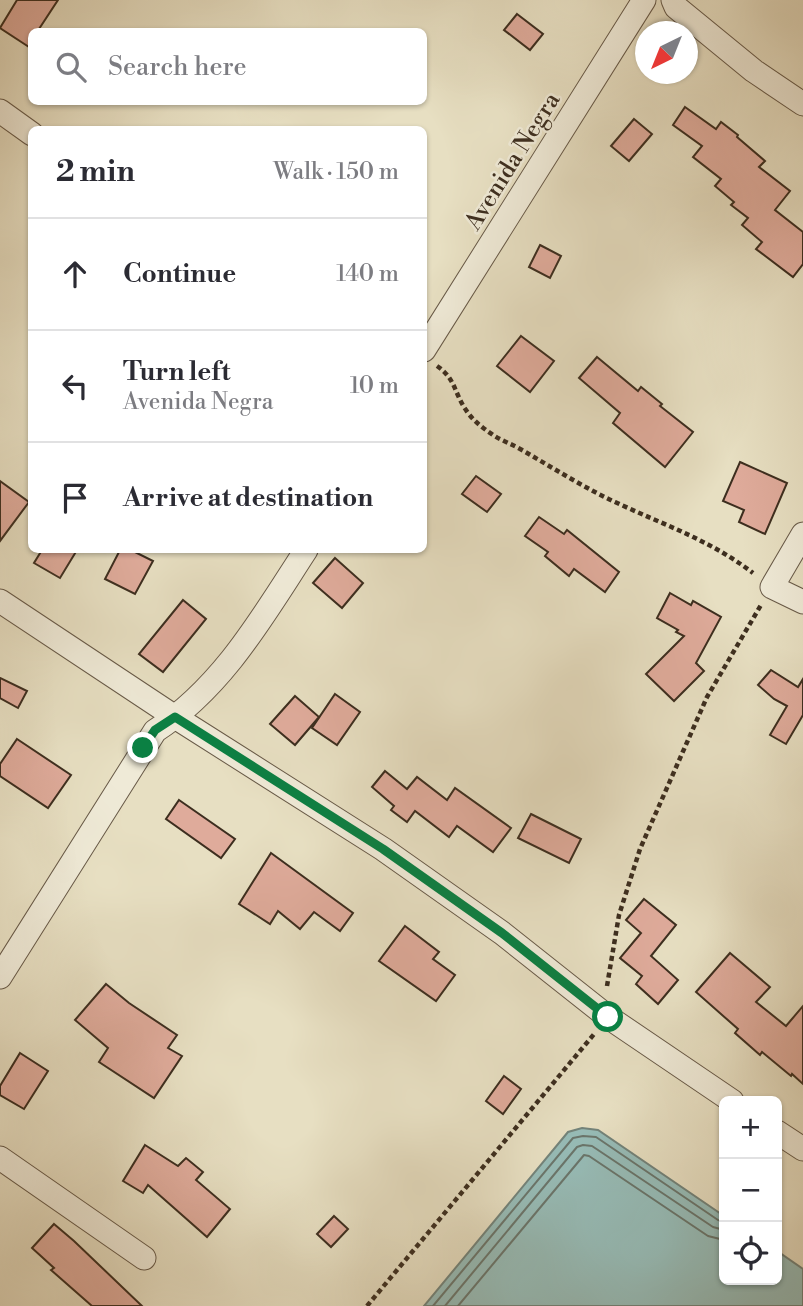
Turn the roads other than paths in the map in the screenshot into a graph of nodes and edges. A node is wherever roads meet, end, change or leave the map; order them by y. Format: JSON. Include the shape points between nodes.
{"nodes":[{"id":1,"x":645,"y":0,"type":"edge"},
{"id":2,"x":674,"y":3,"type":"edge"},
{"id":3,"x":803,"y":104,"type":"edge"},
{"id":4,"x":0,"y":111,"type":"edge"},
{"id":5,"x":28,"y":131,"type":"edge"},
{"id":6,"x":429,"y":357,"type":"edge"},
{"id":7,"x":803,"y":534,"type":"edge"},
{"id":8,"x":304,"y":553,"type":"edge"},
{"id":9,"x":0,"y":601,"type":"edge"},
{"id":10,"x":803,"y":602,"type":"edge"},
{"id":11,"x":175,"y":717,"type":"junction"},
{"id":12,"x":0,"y":977,"type":"edge"},
{"id":13,"x":725,"y":1096,"type":"edge"},
{"id":14,"x":782,"y":1135,"type":"edge"},
{"id":15,"x":803,"y":1149,"type":"edge"},
{"id":16,"x":0,"y":1158,"type":"edge"},
{"id":17,"x":144,"y":1258,"type":"dead end"}],
"edges":[{"from":1,"to":2,"type":"street"},
{"from":1,"to":6,"type":"street","name":"Avenida Negra"},
{"from":2,"to":3,"type":"street","via":[[754,71]]},
{"from":4,"to":5,"type":"street"},
{"from":7,"to":10,"type":"street","via":[[772,587]]},
{"from":8,"to":11,"type":"street","via":[[217,678]]},
{"from":9,"to":11,"type":"street"},
{"from":11,"to":12,"type":"street","via":[[155,730]]},
{"from":11,"to":13,"type":"street","via":[[394,857],[502,933],[608,1017]]},
{"from":14,"to":15,"type":"street"},
{"from":16,"to":17,"type":"street"}]}
